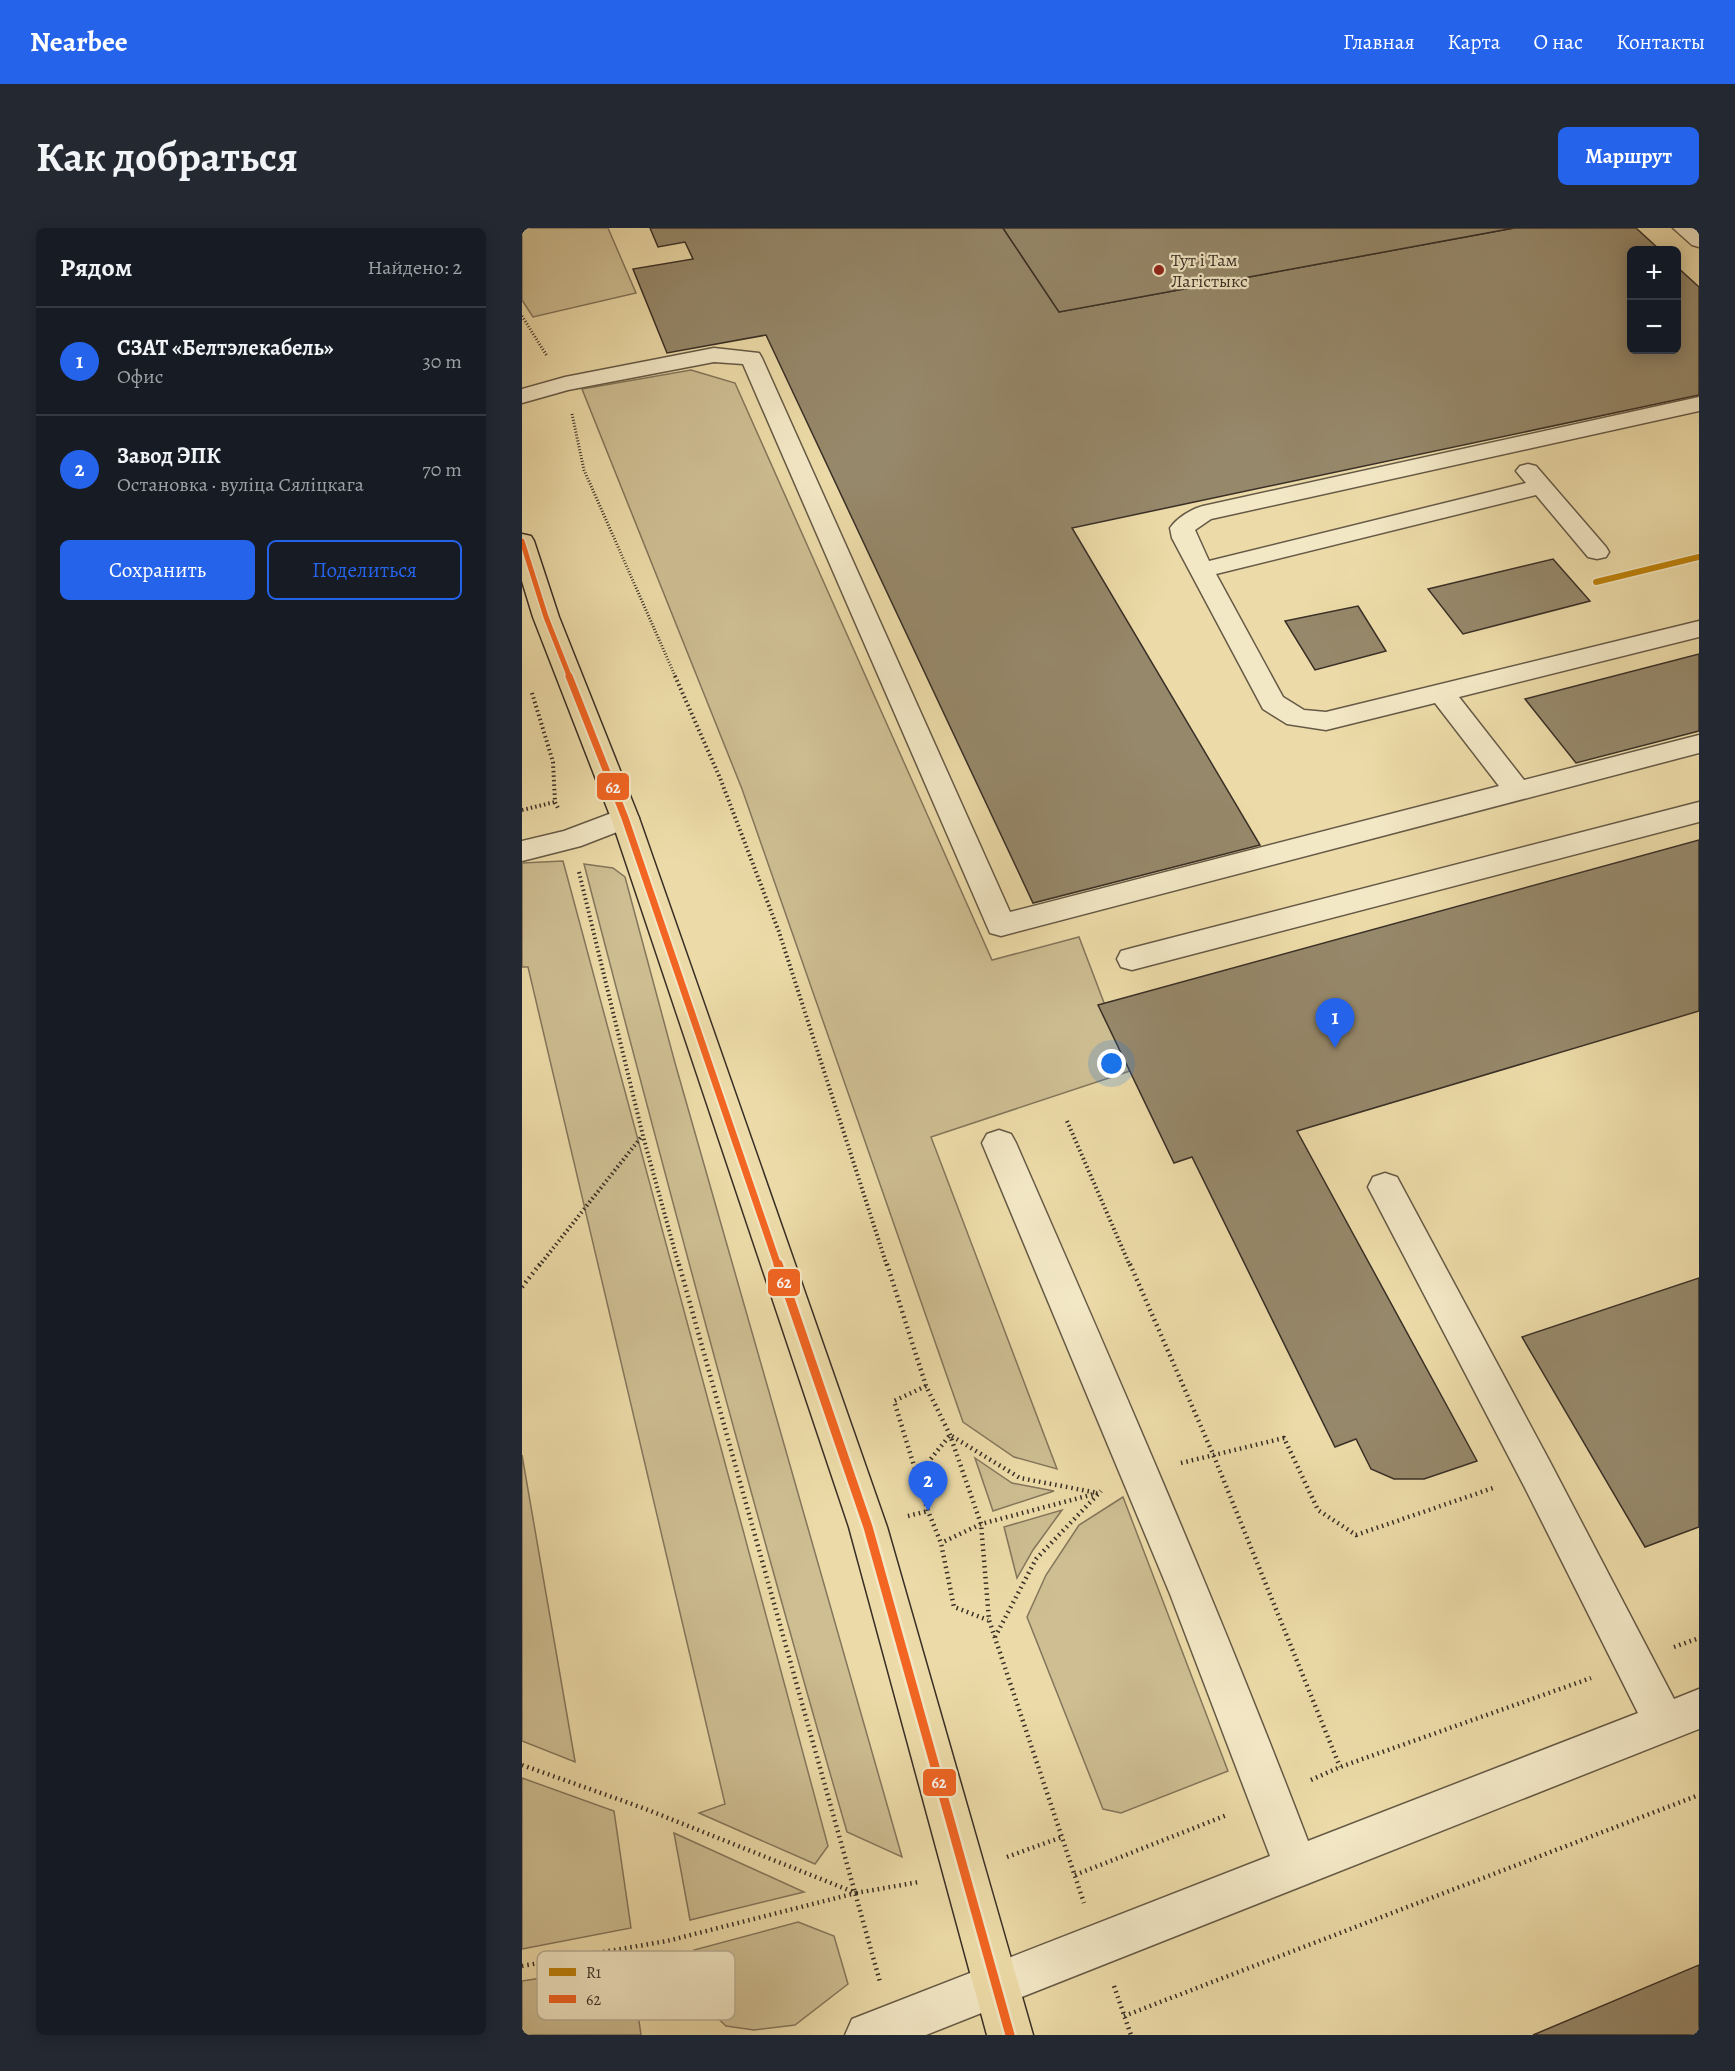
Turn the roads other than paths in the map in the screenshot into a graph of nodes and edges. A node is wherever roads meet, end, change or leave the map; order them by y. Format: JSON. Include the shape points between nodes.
{"nodes":[{"id":1,"x":1683,"y":228,"type":"edge"},
{"id":2,"x":1699,"y":241,"type":"edge"},
{"id":3,"x":522,"y":396,"type":"edge"},
{"id":4,"x":1699,"y":404,"type":"edge"},
{"id":5,"x":1507,"y":447,"type":"junction"},
{"id":6,"x":1541,"y":487,"type":"junction"},
{"id":7,"x":522,"y":541,"type":"edge"},
{"id":8,"x":1597,"y":552,"type":"dead end"},
{"id":9,"x":1201,"y":570,"type":"junction"},
{"id":10,"x":1699,"y":629,"type":"edge"},
{"id":11,"x":1442,"y":692,"type":"junction"},
{"id":12,"x":1699,"y":744,"type":"edge"},
{"id":13,"x":1518,"y":791,"type":"junction"},
{"id":14,"x":1699,"y":812,"type":"edge"},
{"id":15,"x":625,"y":818,"type":"junction"},
{"id":16,"x":522,"y":851,"type":"edge"},
{"id":17,"x":1132,"y":959,"type":"dead end"},
{"id":18,"x":999,"y":1143,"type":"dead end"},
{"id":19,"x":1385,"y":1187,"type":"dead end"},
{"id":20,"x":1682,"y":1716,"type":"edge"},
{"id":21,"x":1296,"y":1868,"type":"junction"},
{"id":22,"x":996,"y":1984,"type":"junction"},
{"id":23,"x":880,"y":2030,"type":"edge"},
{"id":24,"x":1010,"y":2035,"type":"edge"}],
"edges":[{"from":1,"to":2,"type":"lane"},
{"from":3,"to":13,"type":"lane","via":[[714,355],[751,358],[1001,925]]},
{"from":4,"to":5,"type":"lane"},
{"from":5,"to":6,"type":"lane"},
{"from":5,"to":9,"type":"lane","via":[[1203,513],[1182,528]]},
{"from":6,"to":8,"type":"lane"},
{"from":6,"to":9,"type":"lane"},
{"from":7,"to":15,"type":"main road","via":[[546,617]]},
{"from":9,"to":11,"type":"lane","via":[[1273,703],[1297,718],[1326,721]]},
{"from":10,"to":11,"type":"lane"},
{"from":11,"to":13,"type":"lane"},
{"from":12,"to":13,"type":"lane"},
{"from":14,"to":17,"type":"lane"},
{"from":15,"to":16,"type":"lane","via":[[571,839]]},
{"from":15,"to":22,"type":"main road","via":[[868,1527]]},
{"from":18,"to":21,"type":"lane","via":[[1141,1473]]},
{"from":19,"to":20,"type":"lane","via":[[1635,1662]]},
{"from":20,"to":21,"type":"lane"},
{"from":21,"to":22,"type":"lane"},
{"from":22,"to":23,"type":"lane"},
{"from":22,"to":24,"type":"main road"}]}
